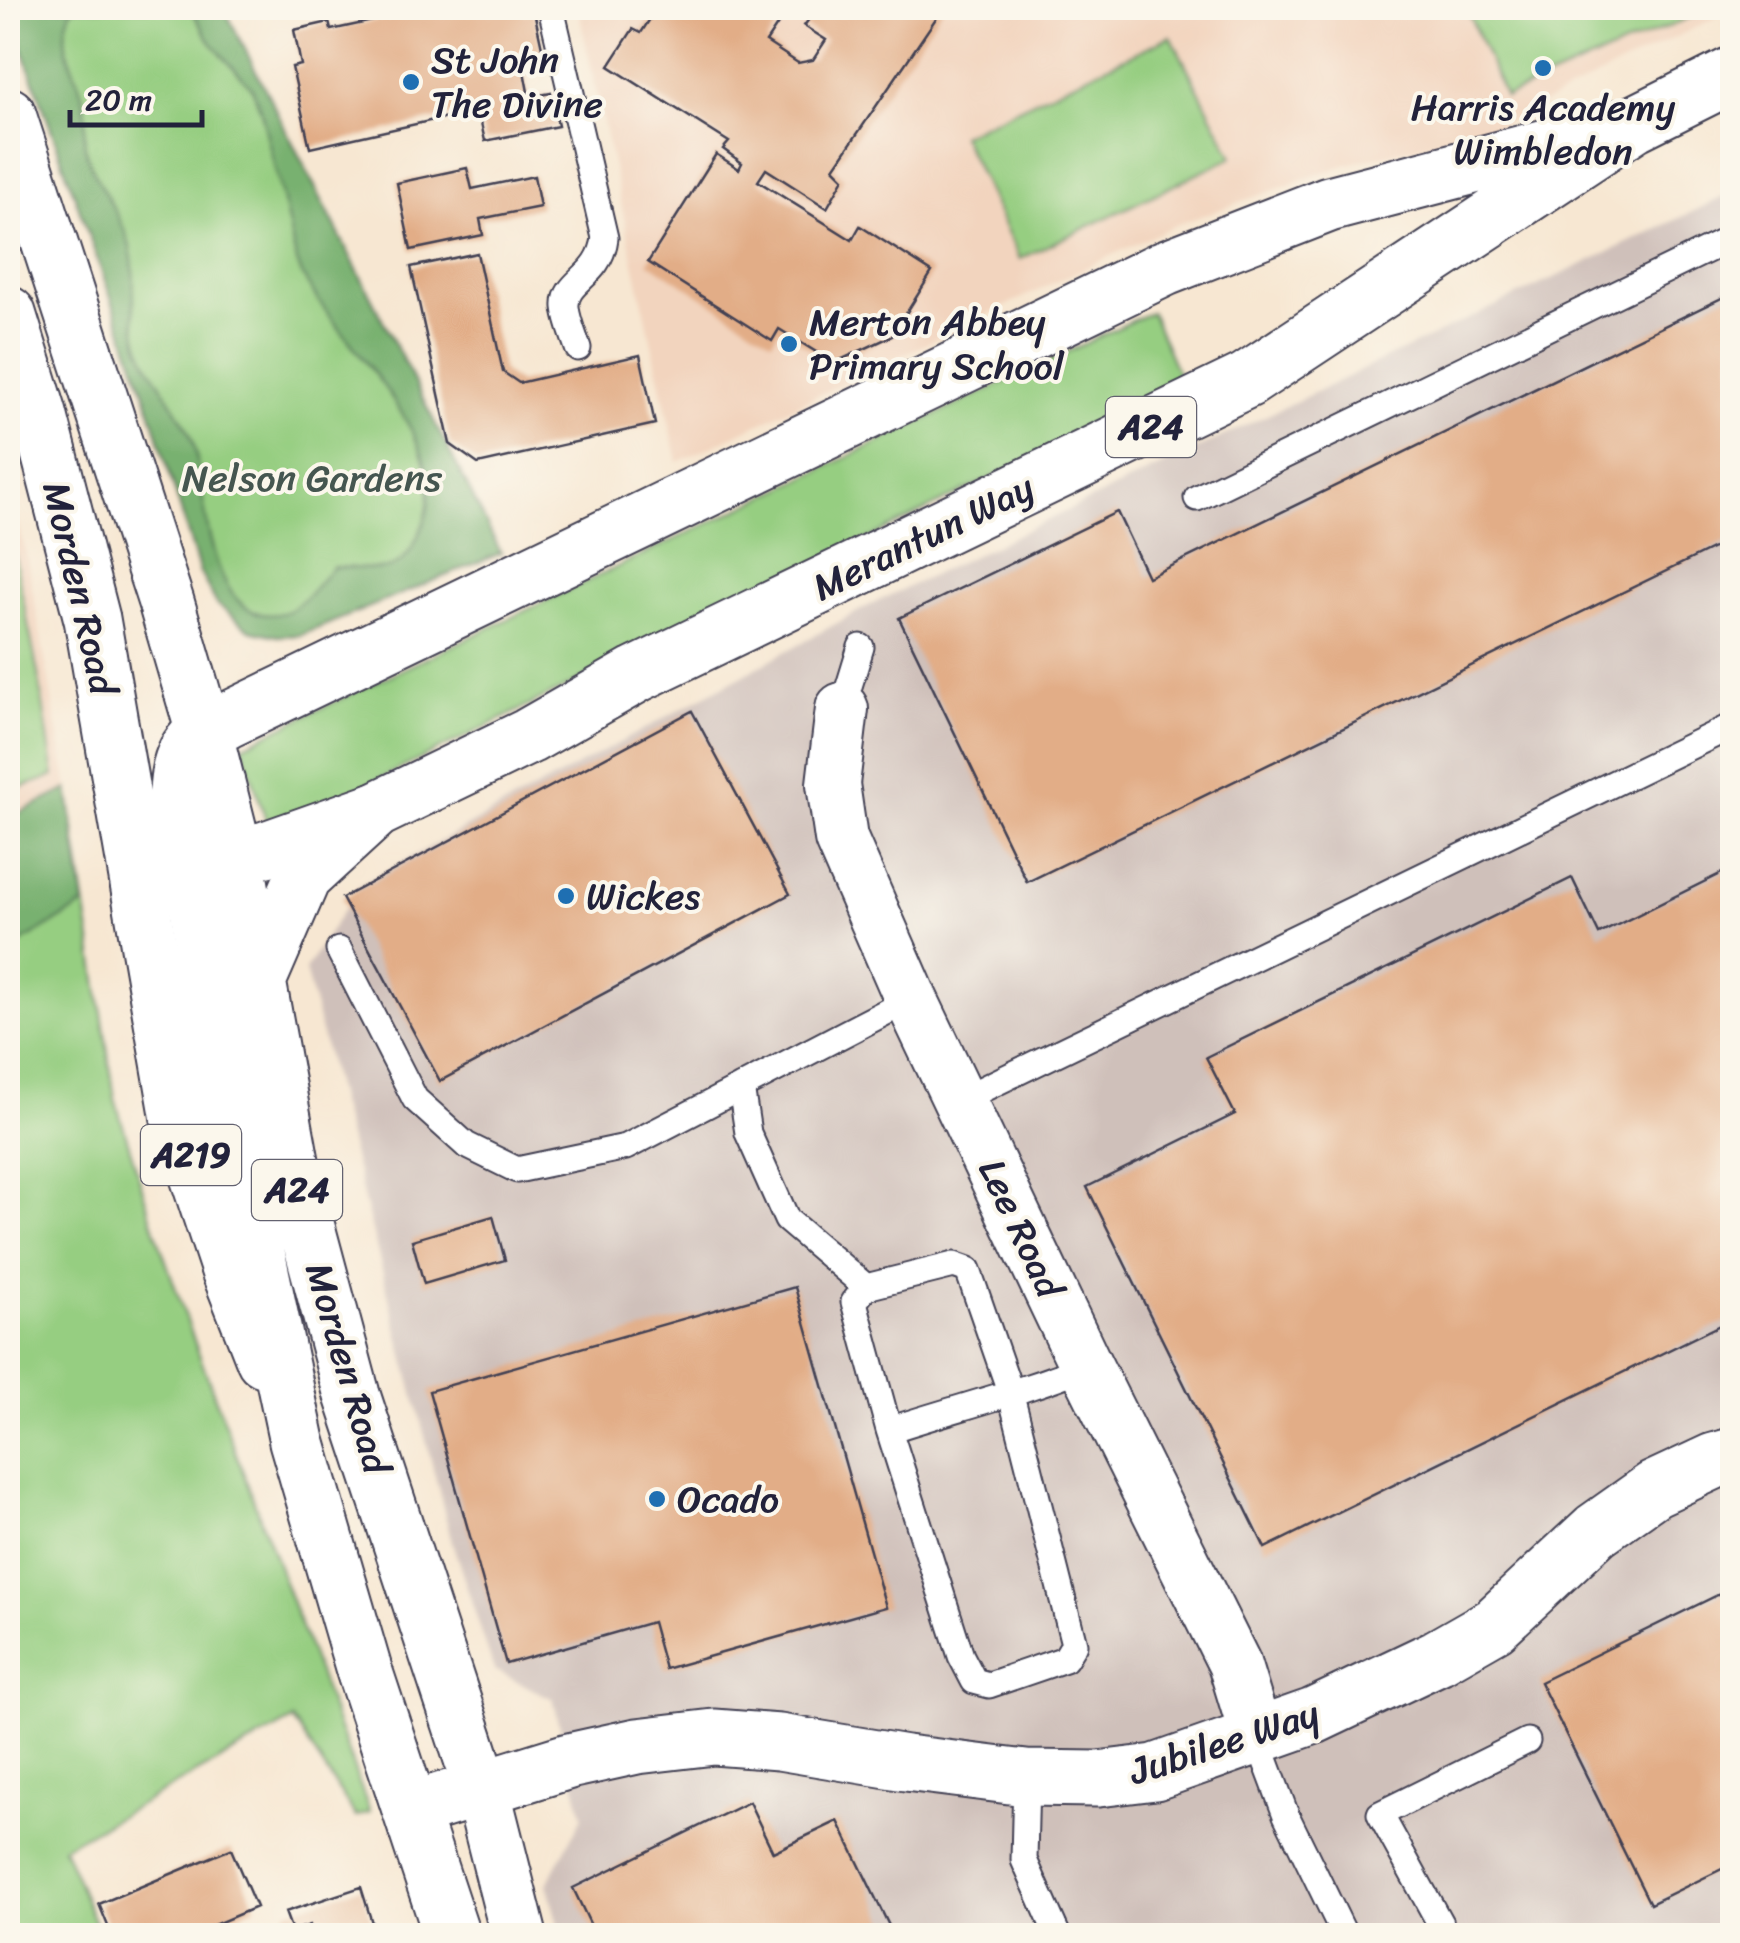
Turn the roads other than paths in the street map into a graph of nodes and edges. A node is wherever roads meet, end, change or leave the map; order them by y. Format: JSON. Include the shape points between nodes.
{"nodes":[{"id":1,"x":551,"y":8,"type":"edge"},
{"id":2,"x":1732,"y":75,"type":"edge"},
{"id":3,"x":8,"y":114,"type":"edge"},
{"id":4,"x":1634,"y":124,"type":"junction"},
{"id":5,"x":1732,"y":238,"type":"edge"},
{"id":6,"x":8,"y":314,"type":"edge"},
{"id":7,"x":578,"y":348,"type":"dead end"},
{"id":8,"x":1198,"y":498,"type":"dead end"},
{"id":9,"x":861,"y":646,"type":"dead end"},
{"id":10,"x":842,"y":709,"type":"joint"},
{"id":11,"x":1732,"y":726,"type":"edge"},
{"id":12,"x":204,"y":732,"type":"junction"},
{"id":13,"x":376,"y":810,"type":"junction"},
{"id":14,"x":134,"y":856,"type":"junction"},
{"id":15,"x":211,"y":863,"type":"junction"},
{"id":16,"x":339,"y":950,"type":"dead end"},
{"id":17,"x":258,"y":981,"type":"junction"},
{"id":18,"x":911,"y":1000,"type":"junction"},
{"id":19,"x":741,"y":1087,"type":"junction"},
{"id":20,"x":960,"y":1100,"type":"junction"},
{"id":21,"x":866,"y":1287,"type":"junction"},
{"id":22,"x":1086,"y":1366,"type":"junction"},
{"id":23,"x":1010,"y":1390,"type":"junction"},
{"id":24,"x":890,"y":1430,"type":"junction"},
{"id":25,"x":297,"y":1440,"type":"junction"},
{"id":26,"x":1732,"y":1456,"type":"edge"},
{"id":27,"x":1256,"y":1735,"type":"junction"},
{"id":28,"x":1527,"y":1741,"type":"dead end"},
{"id":29,"x":1026,"y":1778,"type":"junction"},
{"id":30,"x":481,"y":1786,"type":"junction"},
{"id":31,"x":411,"y":1810,"type":"junction"},
{"id":32,"x":452,"y":1936,"type":"edge"},
{"id":33,"x":519,"y":1936,"type":"edge"},
{"id":34,"x":1058,"y":1936,"type":"edge"},
{"id":35,"x":1345,"y":1936,"type":"edge"},
{"id":36,"x":1447,"y":1936,"type":"edge"}],
"edges":[{"from":1,"to":7,"type":"lane","via":[[605,238],[603,256],[574,284],[565,305]]},
{"from":2,"to":4,"type":"main road","name":"Merantun Way","number":"A24"},
{"from":3,"to":12,"type":"main road","name":"Morden Road"},
{"from":4,"to":12,"type":"main road","name":"Merantun Way","number":"A24","via":[[1329,204],[1165,268]]},
{"from":4,"to":13,"type":"main road","name":"Merantun Way","number":"A24","via":[[1247,380],[636,675]]},
{"from":5,"to":8,"type":"lane"},
{"from":6,"to":14,"type":"main road","name":"Morden Road","number":"A219","via":[[92,618]]},
{"from":9,"to":10,"type":"lane"},
{"from":10,"to":18,"type":"street","name":"Lee Road","via":[[833,784],[840,838]]},
{"from":11,"to":20,"type":"lane"},
{"from":12,"to":15,"type":"main road","name":"Morden Road","number":"A24","via":[[182,760],[177,783]]},
{"from":13,"to":15,"type":"main road"},
{"from":13,"to":17,"type":"main road","name":"Merantun Way","number":"A24","via":[[303,877]]},
{"from":14,"to":15,"type":"main road"},
{"from":14,"to":25,"type":"main road","name":"Morden Road","number":"A219","via":[[179,1119],[229,1270]]},
{"from":15,"to":17,"type":"main road","name":"Morden Road"},
{"from":15,"to":25,"type":"main road","name":"Morden Road","number":"A24","via":[[198,910],[244,1186]]},
{"from":16,"to":19,"type":"lane","via":[[415,1098],[466,1145],[517,1170],[626,1147]]},
{"from":17,"to":30,"type":"main road","name":"Morden Road","number":"A24","via":[[295,1183],[352,1396]]},
{"from":18,"to":19,"type":"lane"},
{"from":18,"to":20,"type":"street","name":"Lee Road"},
{"from":19,"to":21,"type":"lane","via":[[748,1134],[787,1220]]},
{"from":20,"to":22,"type":"street","name":"Lee Road"},
{"from":21,"to":23,"type":"lane","via":[[954,1264],[968,1270]]},
{"from":21,"to":24,"type":"lane","via":[[854,1302]]},
{"from":22,"to":23,"type":"lane"},
{"from":22,"to":27,"type":"street","name":"Lee Road","via":[[1234,1664]]},
{"from":23,"to":24,"type":"lane"},
{"from":23,"to":24,"type":"lane","via":[[1074,1644],[1065,1659],[989,1684],[974,1680]]},
{"from":25,"to":31,"type":"main road","name":"Morden Road","number":"A24"},
{"from":26,"to":27,"type":"main road","name":"Jubilee Way","via":[[1654,1489],[1596,1530],[1494,1625],[1379,1687]]},
{"from":27,"to":29,"type":"main road","name":"Jubilee Way","via":[[1155,1772]]},
{"from":27,"to":35,"type":"lane"},
{"from":28,"to":36,"type":"lane","via":[[1380,1814]]},
{"from":29,"to":30,"type":"main road","name":"Jubilee Way","via":[[714,1737],[637,1746]]},
{"from":29,"to":34,"type":"lane","via":[[1024,1860]]},
{"from":30,"to":31,"type":"main road","name":"Jubilee Way"},
{"from":30,"to":33,"type":"main road","name":"Morden Road","number":"A24"},
{"from":31,"to":32,"type":"main road","name":"Morden Road","number":"A24"}]}
